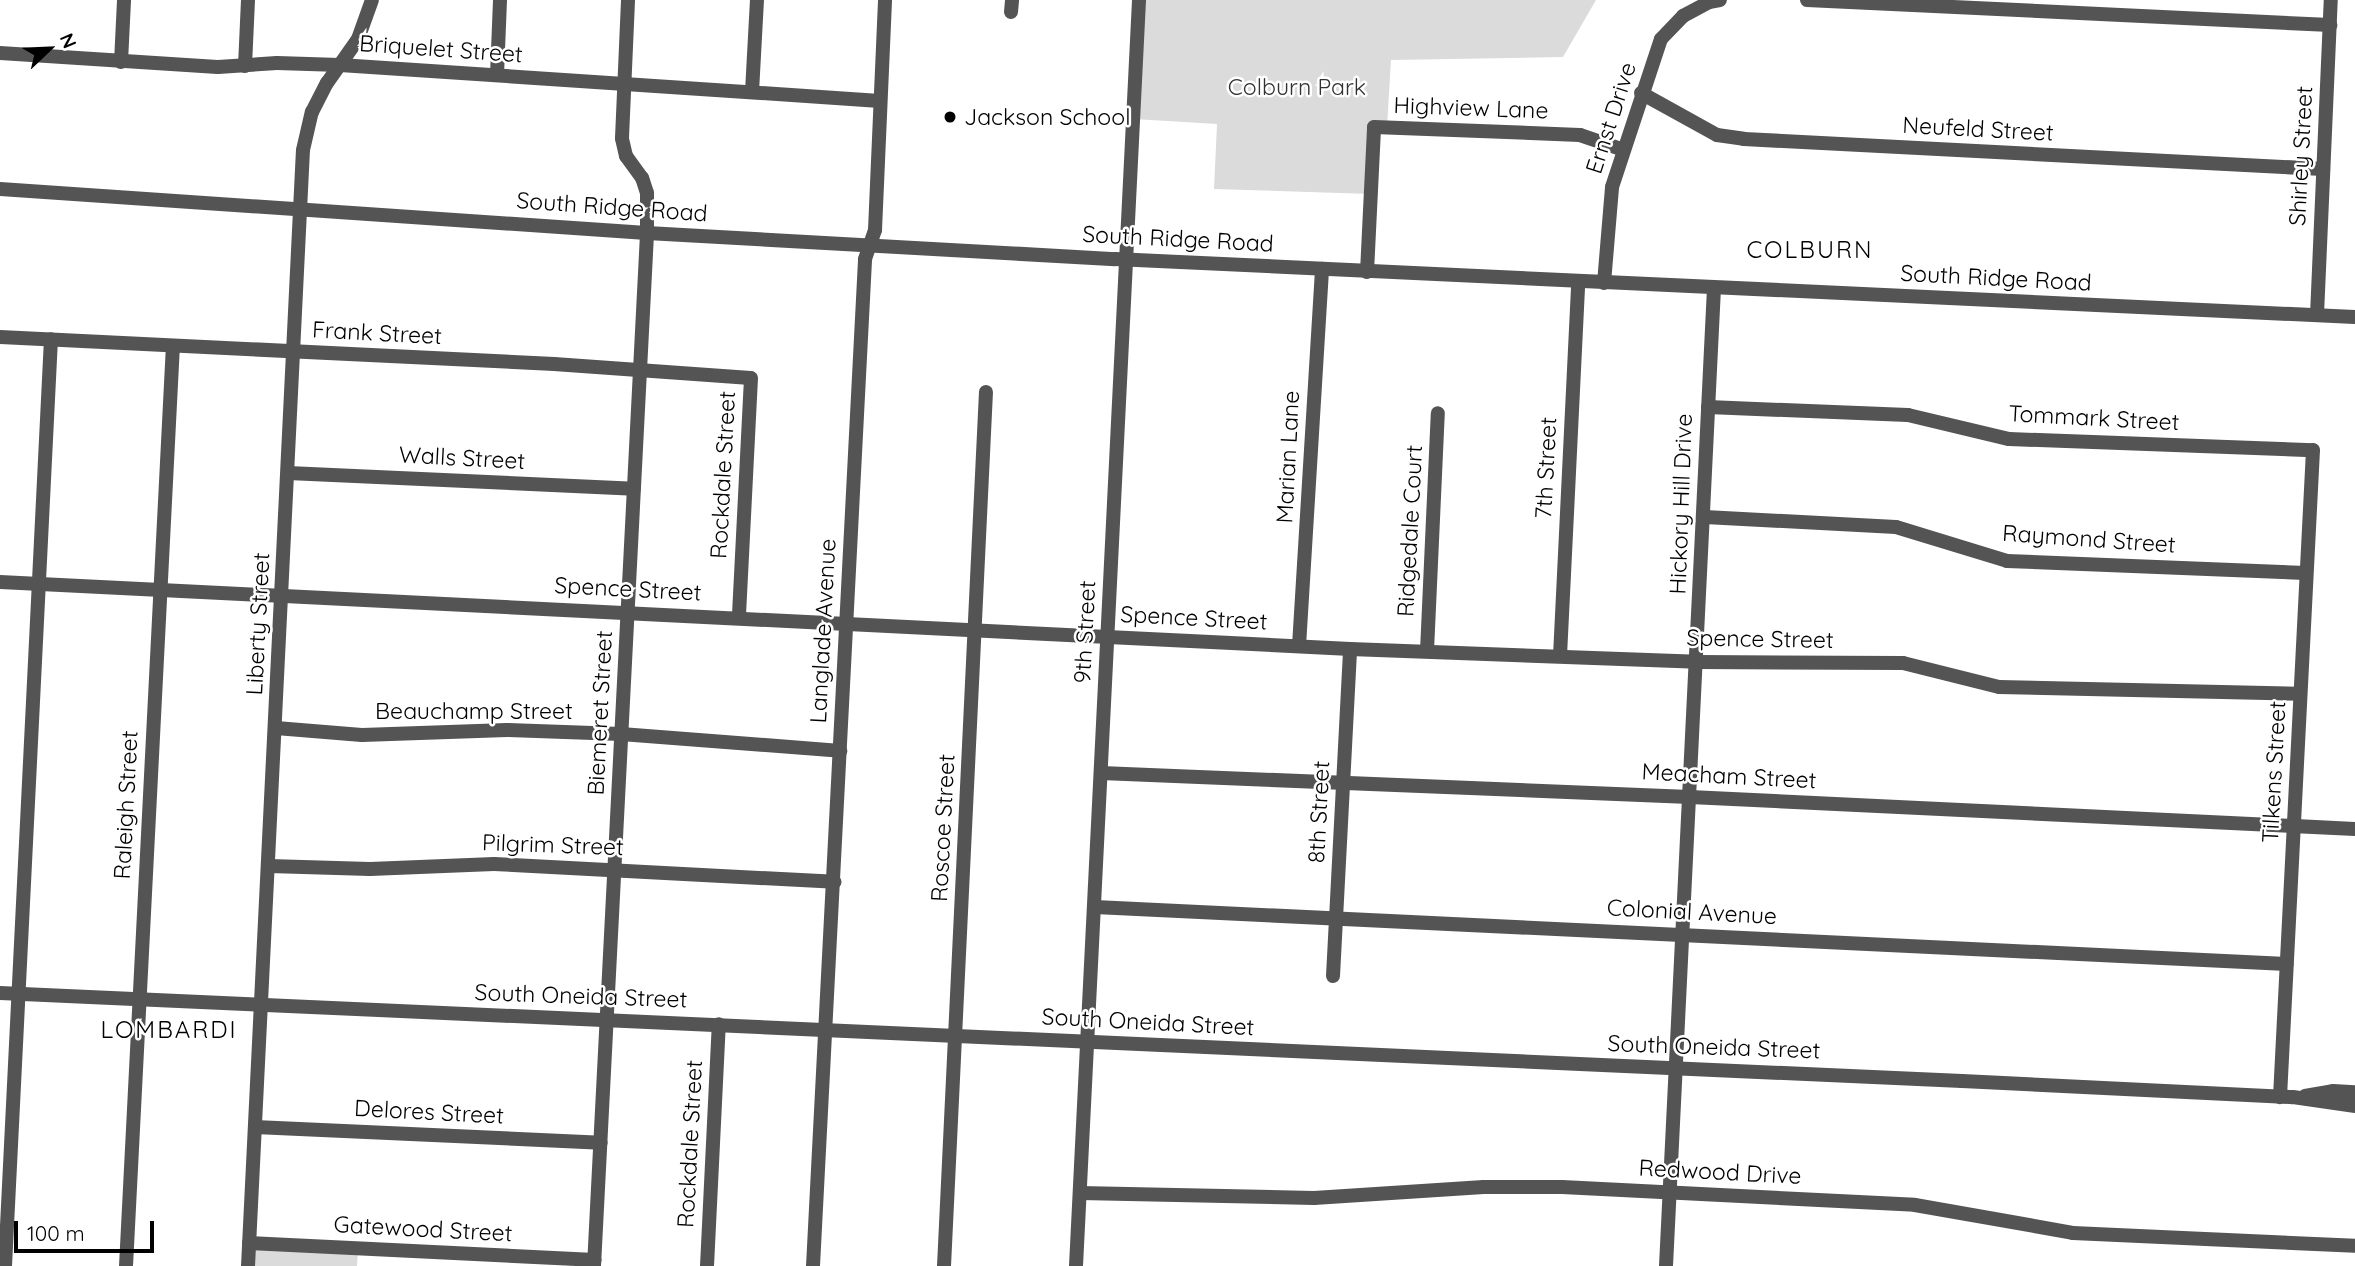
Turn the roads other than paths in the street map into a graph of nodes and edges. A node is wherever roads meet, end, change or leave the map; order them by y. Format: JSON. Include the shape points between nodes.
{"nodes":[{"id":1,"x":124,"y":0,"type":"edge"},
{"id":2,"x":248,"y":0,"type":"edge"},
{"id":3,"x":372,"y":0,"type":"edge"},
{"id":4,"x":500,"y":0,"type":"edge"},
{"id":5,"x":628,"y":0,"type":"edge"},
{"id":6,"x":757,"y":0,"type":"edge"},
{"id":7,"x":885,"y":0,"type":"edge"},
{"id":8,"x":1139,"y":0,"type":"edge"},
{"id":9,"x":1720,"y":0,"type":"edge"},
{"id":10,"x":1807,"y":0,"type":"edge"},
{"id":11,"x":2331,"y":0,"type":"edge"},
{"id":12,"x":2330,"y":25,"type":"junction"},
{"id":13,"x":0,"y":53,"type":"edge"},
{"id":14,"x":121,"y":62,"type":"junction"},
{"id":15,"x":340,"y":65,"type":"junction"},
{"id":16,"x":244,"y":66,"type":"junction"},
{"id":17,"x":497,"y":75,"type":"junction"},
{"id":18,"x":624,"y":84,"type":"junction"},
{"id":19,"x":752,"y":92,"type":"junction"},
{"id":20,"x":1642,"y":93,"type":"junction"},
{"id":21,"x":880,"y":101,"type":"junction"},
{"id":22,"x":1624,"y":150,"type":"junction"},
{"id":23,"x":2323,"y":169,"type":"junction"},
{"id":24,"x":0,"y":189,"type":"edge"},
{"id":25,"x":300,"y":210,"type":"junction"},
{"id":26,"x":647,"y":233,"type":"junction"},
{"id":27,"x":869,"y":246,"type":"junction"},
{"id":28,"x":1127,"y":260,"type":"junction"},
{"id":29,"x":1322,"y":269,"type":"junction"},
{"id":30,"x":1367,"y":272,"type":"junction"},
{"id":31,"x":1578,"y":282,"type":"junction"},
{"id":32,"x":1604,"y":283,"type":"junction"},
{"id":33,"x":1714,"y":289,"type":"junction"},
{"id":34,"x":2316,"y":315,"type":"junction"},
{"id":35,"x":2355,"y":317,"type":"edge"},
{"id":36,"x":0,"y":337,"type":"edge"},
{"id":37,"x":51,"y":339,"type":"junction"},
{"id":38,"x":173,"y":345,"type":"junction"},
{"id":39,"x":294,"y":352,"type":"junction"},
{"id":40,"x":640,"y":370,"type":"junction"},
{"id":41,"x":751,"y":377,"type":"joint"},
{"id":42,"x":986,"y":392,"type":"dead end"},
{"id":43,"x":1708,"y":407,"type":"junction"},
{"id":44,"x":1438,"y":413,"type":"dead end"},
{"id":45,"x":2313,"y":450,"type":"joint"},
{"id":46,"x":288,"y":473,"type":"junction"},
{"id":47,"x":634,"y":489,"type":"junction"},
{"id":48,"x":1705,"y":517,"type":"junction"},
{"id":49,"x":2306,"y":573,"type":"junction"},
{"id":50,"x":0,"y":582,"type":"edge"},
{"id":51,"x":38,"y":584,"type":"junction"},
{"id":52,"x":160,"y":589,"type":"junction"},
{"id":53,"x":282,"y":595,"type":"junction"},
{"id":54,"x":627,"y":611,"type":"junction"},
{"id":55,"x":739,"y":617,"type":"junction"},
{"id":56,"x":846,"y":622,"type":"junction"},
{"id":57,"x":976,"y":629,"type":"junction"},
{"id":58,"x":1108,"y":636,"type":"junction"},
{"id":59,"x":1299,"y":646,"type":"junction"},
{"id":60,"x":1350,"y":649,"type":"junction"},
{"id":61,"x":1427,"y":651,"type":"junction"},
{"id":62,"x":1560,"y":656,"type":"junction"},
{"id":63,"x":1697,"y":662,"type":"junction"},
{"id":64,"x":2300,"y":694,"type":"junction"},
{"id":65,"x":276,"y":728,"type":"junction"},
{"id":66,"x":621,"y":734,"type":"junction"},
{"id":67,"x":840,"y":751,"type":"junction"},
{"id":68,"x":1101,"y":773,"type":"junction"},
{"id":69,"x":1343,"y":783,"type":"junction"},
{"id":70,"x":1690,"y":797,"type":"junction"},
{"id":71,"x":2294,"y":826,"type":"junction"},
{"id":72,"x":2355,"y":829,"type":"edge"},
{"id":73,"x":269,"y":866,"type":"junction"},
{"id":74,"x":615,"y":870,"type":"junction"},
{"id":75,"x":835,"y":882,"type":"junction"},
{"id":76,"x":1095,"y":907,"type":"junction"},
{"id":77,"x":1336,"y":918,"type":"junction"},
{"id":78,"x":1683,"y":934,"type":"junction"},
{"id":79,"x":2287,"y":964,"type":"junction"},
{"id":80,"x":1333,"y":976,"type":"dead end"},
{"id":81,"x":0,"y":993,"type":"edge"},
{"id":82,"x":19,"y":994,"type":"junction"},
{"id":83,"x":139,"y":1000,"type":"junction"},
{"id":84,"x":261,"y":1006,"type":"junction"},
{"id":85,"x":607,"y":1020,"type":"junction"},
{"id":86,"x":719,"y":1024,"type":"junction"},
{"id":87,"x":826,"y":1028,"type":"junction"},
{"id":88,"x":956,"y":1036,"type":"junction"},
{"id":89,"x":1088,"y":1043,"type":"junction"},
{"id":90,"x":1676,"y":1069,"type":"junction"},
{"id":91,"x":2355,"y":1092,"type":"edge"},
{"id":92,"x":2287,"y":1097,"type":"junction"},
{"id":93,"x":2355,"y":1106,"type":"edge"},
{"id":94,"x":255,"y":1127,"type":"junction"},
{"id":95,"x":601,"y":1143,"type":"junction"},
{"id":96,"x":1671,"y":1192,"type":"junction"},
{"id":97,"x":1080,"y":1193,"type":"junction"},
{"id":98,"x":249,"y":1244,"type":"junction"},
{"id":99,"x":2355,"y":1247,"type":"edge"},
{"id":100,"x":594,"y":1263,"type":"edge"},
{"id":101,"x":5,"y":1266,"type":"edge"},
{"id":102,"x":126,"y":1266,"type":"edge"},
{"id":103,"x":248,"y":1266,"type":"edge"},
{"id":104,"x":707,"y":1266,"type":"edge"},
{"id":105,"x":813,"y":1266,"type":"edge"},
{"id":106,"x":944,"y":1266,"type":"edge"},
{"id":107,"x":1076,"y":1266,"type":"edge"},
{"id":108,"x":1666,"y":1266,"type":"edge"}],
"edges":[{"from":1,"to":14,"type":"street"},
{"from":2,"to":16,"type":"street"},
{"from":3,"to":15,"type":"street","name":"Liberty Street","via":[[358,39]]},
{"from":4,"to":17,"type":"street"},
{"from":5,"to":18,"type":"street","name":"Biemeret Street"},
{"from":6,"to":19,"type":"street"},
{"from":7,"to":21,"type":"street","name":"Langlade Avenue"},
{"from":8,"to":28,"type":"street","name":"9th Street"},
{"from":9,"to":20,"type":"street","name":"Ernst Drive","via":[[1683,16],[1661,39]]},
{"from":10,"to":12,"type":"street"},
{"from":11,"to":12,"type":"street","name":"Shirley Street"},
{"from":12,"to":23,"type":"street","name":"Shirley Street"},
{"from":13,"to":14,"type":"street","name":"Briquelet Street"},
{"from":14,"to":16,"type":"street","name":"Briquelet Street"},
{"from":15,"to":16,"type":"street","name":"Briquelet Street"},
{"from":15,"to":17,"type":"street","name":"Briquelet Street"},
{"from":15,"to":25,"type":"street","name":"Liberty Street","via":[[312,113],[303,150]]},
{"from":17,"to":18,"type":"street","name":"Briquelet Street"},
{"from":18,"to":19,"type":"street","name":"Briquelet Street"},
{"from":18,"to":26,"type":"street","name":"Biemeret Street","via":[[622,138],[626,156],[647,193]]},
{"from":19,"to":21,"type":"street","name":"Briquelet Street"},
{"from":20,"to":22,"type":"street","name":"Ernst Drive"},
{"from":20,"to":23,"type":"street","name":"Neufeld Street","via":[[1717,135],[1744,139]]},
{"from":21,"to":27,"type":"street","name":"Langlade Avenue","via":[[875,230]]},
{"from":22,"to":30,"type":"street","name":"Highview Lane","via":[[1580,135],[1374,127]]},
{"from":22,"to":32,"type":"street","name":"Ernst Drive","via":[[1607,217]]},
{"from":23,"to":34,"type":"street","name":"Shirley Street"},
{"from":24,"to":25,"type":"street","name":"South Ridge Road"},
{"from":25,"to":26,"type":"street","name":"South Ridge Road"},
{"from":25,"to":39,"type":"street","name":"Liberty Street"},
{"from":26,"to":27,"type":"street","name":"South Ridge Road"},
{"from":26,"to":40,"type":"street","name":"Biemeret Street"},
{"from":27,"to":28,"type":"street","name":"South Ridge Road"},
{"from":27,"to":56,"type":"street","name":"Langlade Avenue","via":[[864,259]]},
{"from":28,"to":29,"type":"street","name":"South Ridge Road"},
{"from":28,"to":58,"type":"street","name":"9th Street"},
{"from":29,"to":30,"type":"street","name":"South Ridge Road"},
{"from":29,"to":59,"type":"street","name":"Marian Lane"},
{"from":30,"to":31,"type":"street","name":"South Ridge Road"},
{"from":31,"to":32,"type":"street","name":"South Ridge Road"},
{"from":31,"to":62,"type":"street","name":"7th Street"},
{"from":32,"to":33,"type":"street","name":"South Ridge Road"},
{"from":33,"to":34,"type":"street","name":"South Ridge Road"},
{"from":33,"to":43,"type":"street","name":"Hickory Hill Drive"},
{"from":34,"to":35,"type":"street","name":"South Ridge Road"},
{"from":36,"to":37,"type":"street","name":"Frank Street"},
{"from":37,"to":38,"type":"street","name":"Frank Street"},
{"from":37,"to":51,"type":"street"},
{"from":38,"to":39,"type":"street","name":"Frank Street"},
{"from":38,"to":52,"type":"street","name":"Raleigh Street"},
{"from":39,"to":40,"type":"street","name":"Frank Street"},
{"from":39,"to":46,"type":"street","name":"Liberty Street"},
{"from":40,"to":41,"type":"street","name":"Frank Street"},
{"from":40,"to":47,"type":"street","name":"Biemeret Street"},
{"from":41,"to":55,"type":"street","name":"Rockdale Street"},
{"from":42,"to":57,"type":"street","name":"Roscoe Street"},
{"from":43,"to":45,"type":"street","name":"Tommark Street","via":[[1908,415],[2009,439]]},
{"from":43,"to":48,"type":"street","name":"Hickory Hill Drive"},
{"from":44,"to":61,"type":"street","name":"Ridgedale Court"},
{"from":45,"to":49,"type":"street","name":"Tilkens Street"},
{"from":46,"to":47,"type":"street","name":"Walls Street"},
{"from":46,"to":53,"type":"street","name":"Liberty Street"},
{"from":47,"to":54,"type":"street","name":"Biemeret Street"},
{"from":48,"to":49,"type":"street","name":"Raymond Street","via":[[1896,527],[2007,561]]},
{"from":48,"to":63,"type":"street","name":"Hickory Hill Drive"},
{"from":49,"to":64,"type":"street","name":"Tilkens Street"},
{"from":50,"to":51,"type":"street","name":"Spence Street"},
{"from":51,"to":52,"type":"street","name":"Spence Street"},
{"from":51,"to":82,"type":"street"},
{"from":52,"to":53,"type":"street","name":"Spence Street"},
{"from":52,"to":83,"type":"street","name":"Raleigh Street"},
{"from":53,"to":54,"type":"street","name":"Spence Street"},
{"from":53,"to":65,"type":"street","name":"Liberty Street"},
{"from":54,"to":55,"type":"street","name":"Spence Street"},
{"from":54,"to":66,"type":"street","name":"Biemeret Street"},
{"from":55,"to":56,"type":"street","name":"Spence Street"},
{"from":56,"to":57,"type":"street","name":"Spence Street"},
{"from":56,"to":67,"type":"street","name":"Langlade Avenue"},
{"from":57,"to":58,"type":"street","name":"Spence Street"},
{"from":57,"to":88,"type":"street","name":"Roscoe Street"},
{"from":58,"to":59,"type":"street","name":"Spence Street"},
{"from":58,"to":68,"type":"street","name":"9th Street"},
{"from":59,"to":60,"type":"street","name":"Spence Street"},
{"from":60,"to":61,"type":"street","name":"Spence Street"},
{"from":60,"to":69,"type":"street","name":"8th Street"},
{"from":61,"to":62,"type":"street","name":"Spence Street"},
{"from":62,"to":63,"type":"street","name":"Spence Street"},
{"from":63,"to":64,"type":"street","name":"Spence Street","via":[[1903,663],[1999,687]]},
{"from":63,"to":70,"type":"street","name":"Hickory Hill Drive"},
{"from":64,"to":71,"type":"street","name":"Tilkens Street"},
{"from":65,"to":66,"type":"street","name":"Beauchamp Street","via":[[362,734],[508,730]]},
{"from":65,"to":73,"type":"street","name":"Liberty Street"},
{"from":66,"to":67,"type":"street","name":"Beauchamp Street"},
{"from":66,"to":74,"type":"street","name":"Biemeret Street"},
{"from":67,"to":75,"type":"street","name":"Langlade Avenue"},
{"from":68,"to":69,"type":"street","name":"Meacham Street"},
{"from":68,"to":76,"type":"street","name":"9th Street"},
{"from":69,"to":70,"type":"street","name":"Meacham Street"},
{"from":69,"to":77,"type":"street","name":"8th Street"},
{"from":70,"to":71,"type":"street","name":"Meacham Street"},
{"from":70,"to":78,"type":"street","name":"Hickory Hill Drive"},
{"from":71,"to":72,"type":"street","name":"Meacham Street"},
{"from":71,"to":79,"type":"street","name":"Tilkens Street"},
{"from":73,"to":74,"type":"street","name":"Pilgrim Street","via":[[370,869],[494,864]]},
{"from":73,"to":84,"type":"street","name":"Liberty Street"},
{"from":74,"to":75,"type":"street","name":"Pilgrim Street"},
{"from":74,"to":85,"type":"street","name":"Biemeret Street"},
{"from":75,"to":87,"type":"street","name":"Langlade Avenue"},
{"from":76,"to":77,"type":"street","name":"Colonial Avenue"},
{"from":76,"to":89,"type":"street","name":"9th Street"},
{"from":77,"to":78,"type":"street","name":"Colonial Avenue"},
{"from":77,"to":80,"type":"street","name":"8th Street"},
{"from":78,"to":79,"type":"street","name":"Colonial Avenue"},
{"from":78,"to":90,"type":"street","name":"Hickory Hill Drive"},
{"from":79,"to":92,"type":"street","name":"Tilkens Street"},
{"from":81,"to":82,"type":"street","name":"South Oneida Street"},
{"from":82,"to":83,"type":"street","name":"South Oneida Street"},
{"from":82,"to":101,"type":"street"},
{"from":83,"to":84,"type":"street","name":"South Oneida Street"},
{"from":83,"to":102,"type":"street","name":"Raleigh Street"},
{"from":84,"to":85,"type":"street","name":"South Oneida Street"},
{"from":84,"to":94,"type":"street","name":"Liberty Street"},
{"from":85,"to":86,"type":"street","name":"South Oneida Street"},
{"from":85,"to":95,"type":"street","name":"Biemeret Street"},
{"from":86,"to":87,"type":"street","name":"South Oneida Street"},
{"from":86,"to":104,"type":"street","name":"Rockdale Street"},
{"from":87,"to":88,"type":"street","name":"South Oneida Street"},
{"from":87,"to":105,"type":"street","name":"Langlade Avenue"},
{"from":88,"to":89,"type":"street","name":"South Oneida Street"},
{"from":88,"to":106,"type":"street","name":"Roscoe Street"},
{"from":89,"to":90,"type":"street","name":"South Oneida Street"},
{"from":89,"to":97,"type":"street","name":"9th Street"},
{"from":90,"to":92,"type":"street","name":"South Oneida Street"},
{"from":90,"to":96,"type":"street","name":"Hickory Hill Drive"},
{"from":91,"to":92,"type":"street","name":"South Oneida Street"},
{"from":92,"to":93,"type":"street","name":"South Oneida Street"},
{"from":94,"to":95,"type":"street","name":"Delores Street"},
{"from":94,"to":98,"type":"street","name":"Liberty Street"},
{"from":95,"to":100,"type":"street","name":"Biemeret Street"},
{"from":96,"to":97,"type":"street","name":"Redwood Drive","via":[[1484,1186],[1314,1198]]},
{"from":96,"to":99,"type":"street","name":"Redwood Drive","via":[[1915,1205],[2073,1233]]},
{"from":96,"to":108,"type":"street","name":"Hickory Hill Drive"},
{"from":97,"to":107,"type":"street","name":"9th Street"},
{"from":98,"to":100,"type":"street","name":"Gatewood Street"},
{"from":98,"to":103,"type":"street","name":"Liberty Street"}]}
